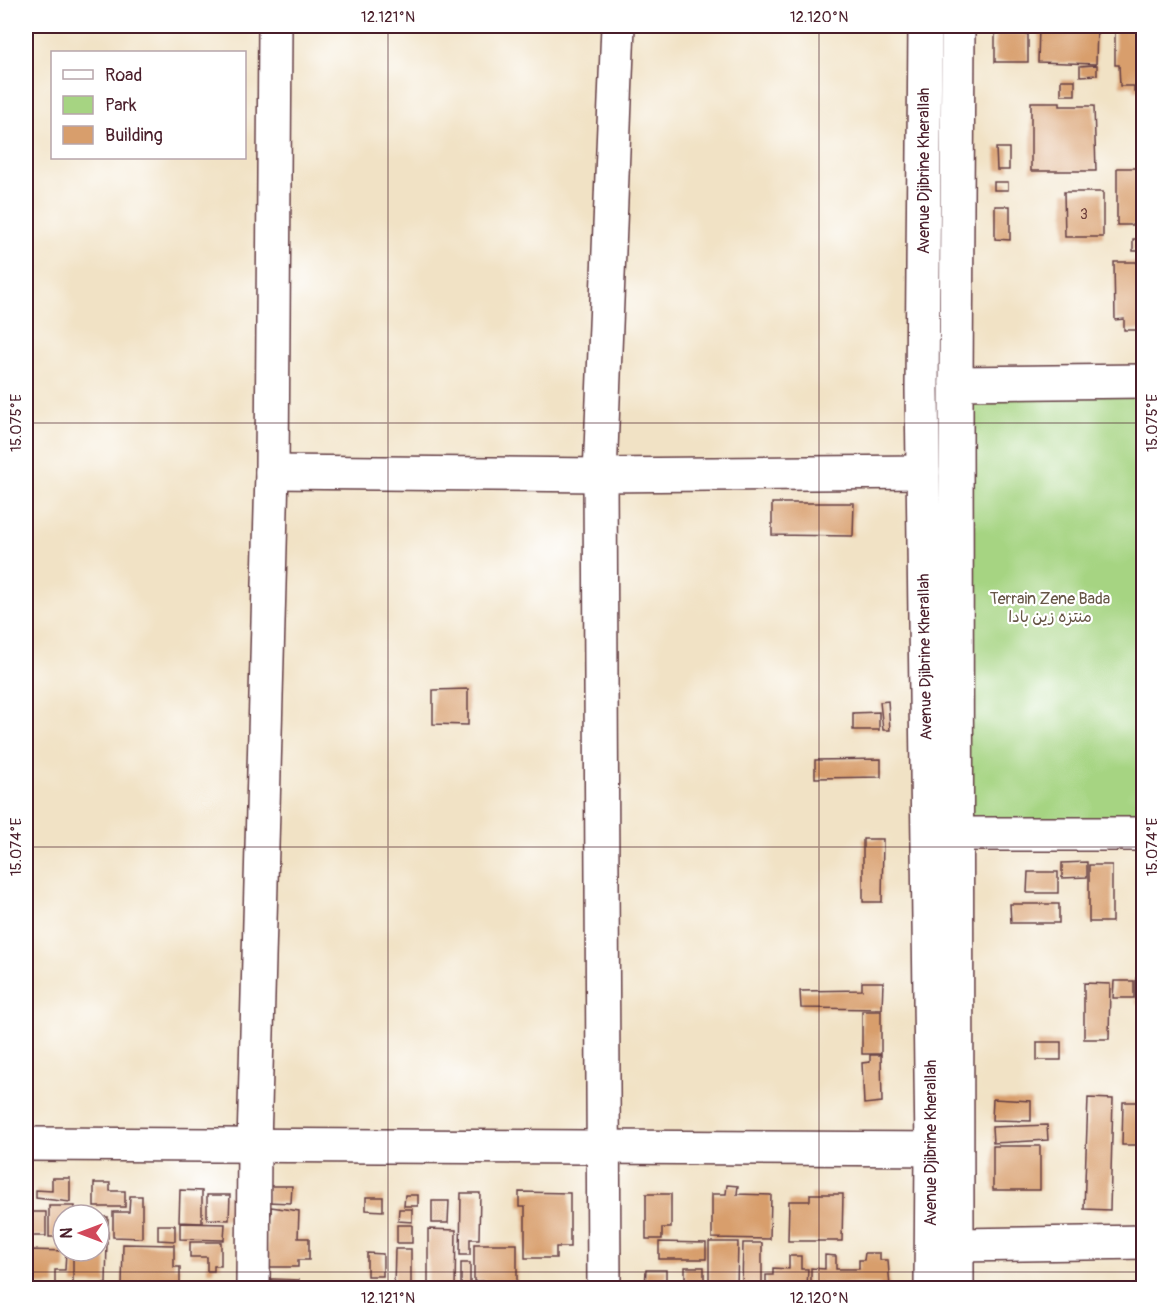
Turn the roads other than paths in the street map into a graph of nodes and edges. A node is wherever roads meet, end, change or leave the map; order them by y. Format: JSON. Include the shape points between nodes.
{"nodes":[{"id":1,"x":275,"y":26,"type":"edge"},
{"id":2,"x":618,"y":26,"type":"edge"},
{"id":3,"x":925,"y":26,"type":"edge"},
{"id":4,"x":958,"y":26,"type":"edge"},
{"id":5,"x":1143,"y":381,"type":"edge"},
{"id":6,"x":956,"y":383,"type":"junction"},
{"id":7,"x":272,"y":472,"type":"junction"},
{"id":8,"x":923,"y":472,"type":"junction"},
{"id":9,"x":600,"y":475,"type":"junction"},
{"id":10,"x":956,"y":834,"type":"junction"},
{"id":11,"x":1143,"y":834,"type":"edge"},
{"id":12,"x":26,"y":1144,"type":"edge"},
{"id":13,"x":254,"y":1145,"type":"junction"},
{"id":14,"x":604,"y":1149,"type":"junction"},
{"id":15,"x":945,"y":1149,"type":"junction"},
{"id":16,"x":1143,"y":1242,"type":"edge"},
{"id":17,"x":957,"y":1245,"type":"junction"},
{"id":18,"x":253,"y":1288,"type":"edge"},
{"id":19,"x":604,"y":1288,"type":"edge"},
{"id":20,"x":931,"y":1288,"type":"edge"},
{"id":21,"x":957,"y":1288,"type":"edge"}],
"edges":[{"from":1,"to":7,"type":"street"},
{"from":2,"to":9,"type":"street"},
{"from":3,"to":8,"type":"street","name":"Avenue Djibrine Kherallah"},
{"from":4,"to":6,"type":"street","name":"Avenue Djibrine Kherallah"},
{"from":5,"to":6,"type":"street"},
{"from":6,"to":10,"type":"street","name":"Avenue Djibrine Kherallah"},
{"from":7,"to":9,"type":"street"},
{"from":7,"to":13,"type":"street"},
{"from":8,"to":9,"type":"street"},
{"from":8,"to":15,"type":"street","name":"Avenue Djibrine Kherallah"},
{"from":9,"to":14,"type":"street"},
{"from":10,"to":11,"type":"street"},
{"from":10,"to":15,"type":"street","name":"Avenue Djibrine Kherallah"},
{"from":12,"to":13,"type":"street"},
{"from":13,"to":14,"type":"street"},
{"from":13,"to":18,"type":"street"},
{"from":14,"to":15,"type":"street"},
{"from":14,"to":19,"type":"street"},
{"from":15,"to":17,"type":"street","name":"Avenue Djibrine Kherallah"},
{"from":15,"to":20,"type":"street","name":"Avenue Djibrine Kherallah"},
{"from":16,"to":17,"type":"street"},
{"from":17,"to":21,"type":"street","name":"Avenue Djibrine Kherallah"}]}
